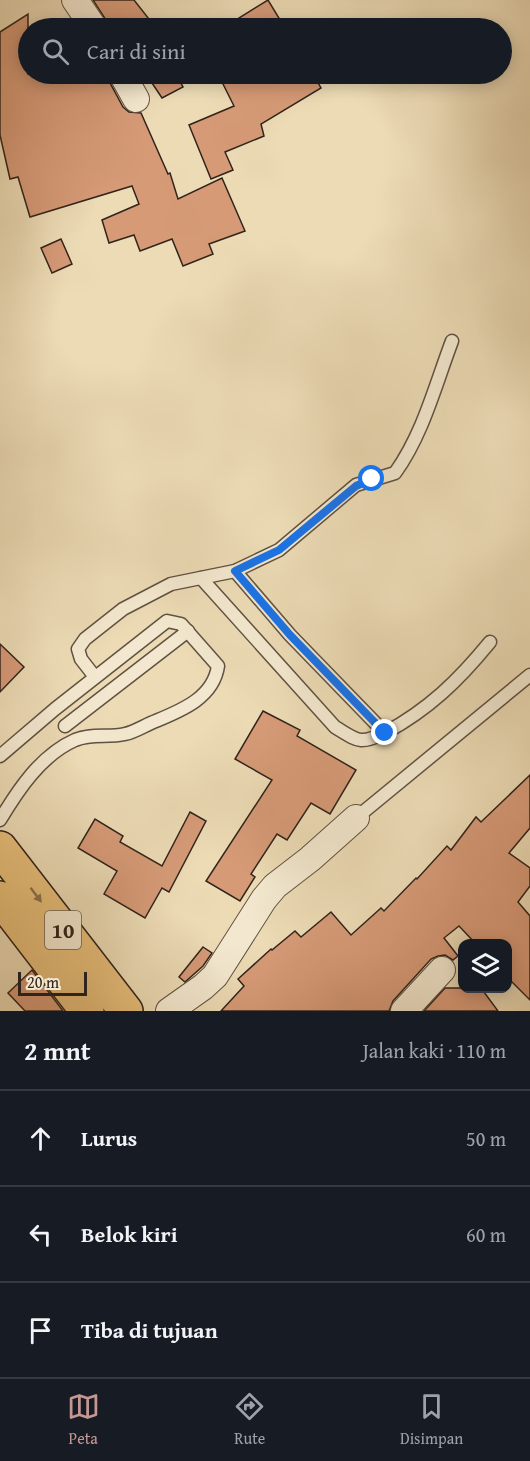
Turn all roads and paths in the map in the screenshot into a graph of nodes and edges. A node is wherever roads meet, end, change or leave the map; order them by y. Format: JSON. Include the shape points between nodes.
{"nodes":[{"id":1,"x":75,"y":0,"type":"edge"},
{"id":2,"x":87,"y":18,"type":"edge"},
{"id":3,"x":128,"y":84,"type":"edge"},
{"id":4,"x":136,"y":99,"type":"dead end"},
{"id":5,"x":452,"y":341,"type":"dead end"},
{"id":6,"x":235,"y":571,"type":"junction"},
{"id":7,"x":201,"y":578,"type":"junction"},
{"id":8,"x":188,"y":631,"type":"junction"},
{"id":9,"x":490,"y":642,"type":"dead end"},
{"id":10,"x":530,"y":675,"type":"edge"},
{"id":11,"x":95,"y":677,"type":"junction"},
{"id":12,"x":55,"y":709,"type":"junction"},
{"id":13,"x":65,"y":726,"type":"junction"},
{"id":14,"x":385,"y":733,"type":"junction"},
{"id":15,"x":74,"y":741,"type":"junction"},
{"id":16,"x":0,"y":756,"type":"edge"},
{"id":17,"x":356,"y":818,"type":"joint"},
{"id":18,"x":0,"y":820,"type":"edge"},
{"id":19,"x":0,"y":848,"type":"edge"},
{"id":20,"x":0,"y":898,"type":"edge"},
{"id":21,"x":442,"y":970,"type":"dead end"},
{"id":22,"x":87,"y":1011,"type":"edge"},
{"id":23,"x":126,"y":1011,"type":"edge"},
{"id":24,"x":169,"y":1011,"type":"edge"},
{"id":25,"x":404,"y":1011,"type":"edge"}],
"edges":[{"from":1,"to":2,"type":"street"},
{"from":3,"to":4,"type":"street"},
{"from":5,"to":6,"type":"lane","via":[[424,419],[395,473],[356,486],[279,550]]},
{"from":6,"to":7,"type":"lane"},
{"from":6,"to":14,"type":"lane","via":[[290,635]]},
{"from":7,"to":11,"type":"lane","via":[[171,584],[123,609],[85,639],[78,649]]},
{"from":7,"to":14,"type":"lane","via":[[335,727],[358,741]]},
{"from":8,"to":11,"type":"lane","via":[[182,624],[167,621]]},
{"from":8,"to":13,"type":"lane"},
{"from":8,"to":15,"type":"lane","via":[[218,666],[212,683],[200,697],[183,710],[124,734],[91,735]]},
{"from":9,"to":14,"type":"lane","via":[[461,677],[430,705]]},
{"from":10,"to":17,"type":"lane"},
{"from":11,"to":12,"type":"lane"},
{"from":12,"to":13,"type":"lane"},
{"from":12,"to":16,"type":"lane"},
{"from":13,"to":15,"type":"lane"},
{"from":15,"to":18,"type":"lane","via":[[43,761]]},
{"from":17,"to":24,"type":"street","via":[[275,886],[214,976]]},
{"from":19,"to":23,"type":"highway","number":"10","one_way":true},
{"from":20,"to":22,"type":"highway","number":"10"},
{"from":21,"to":25,"type":"street"}]}
